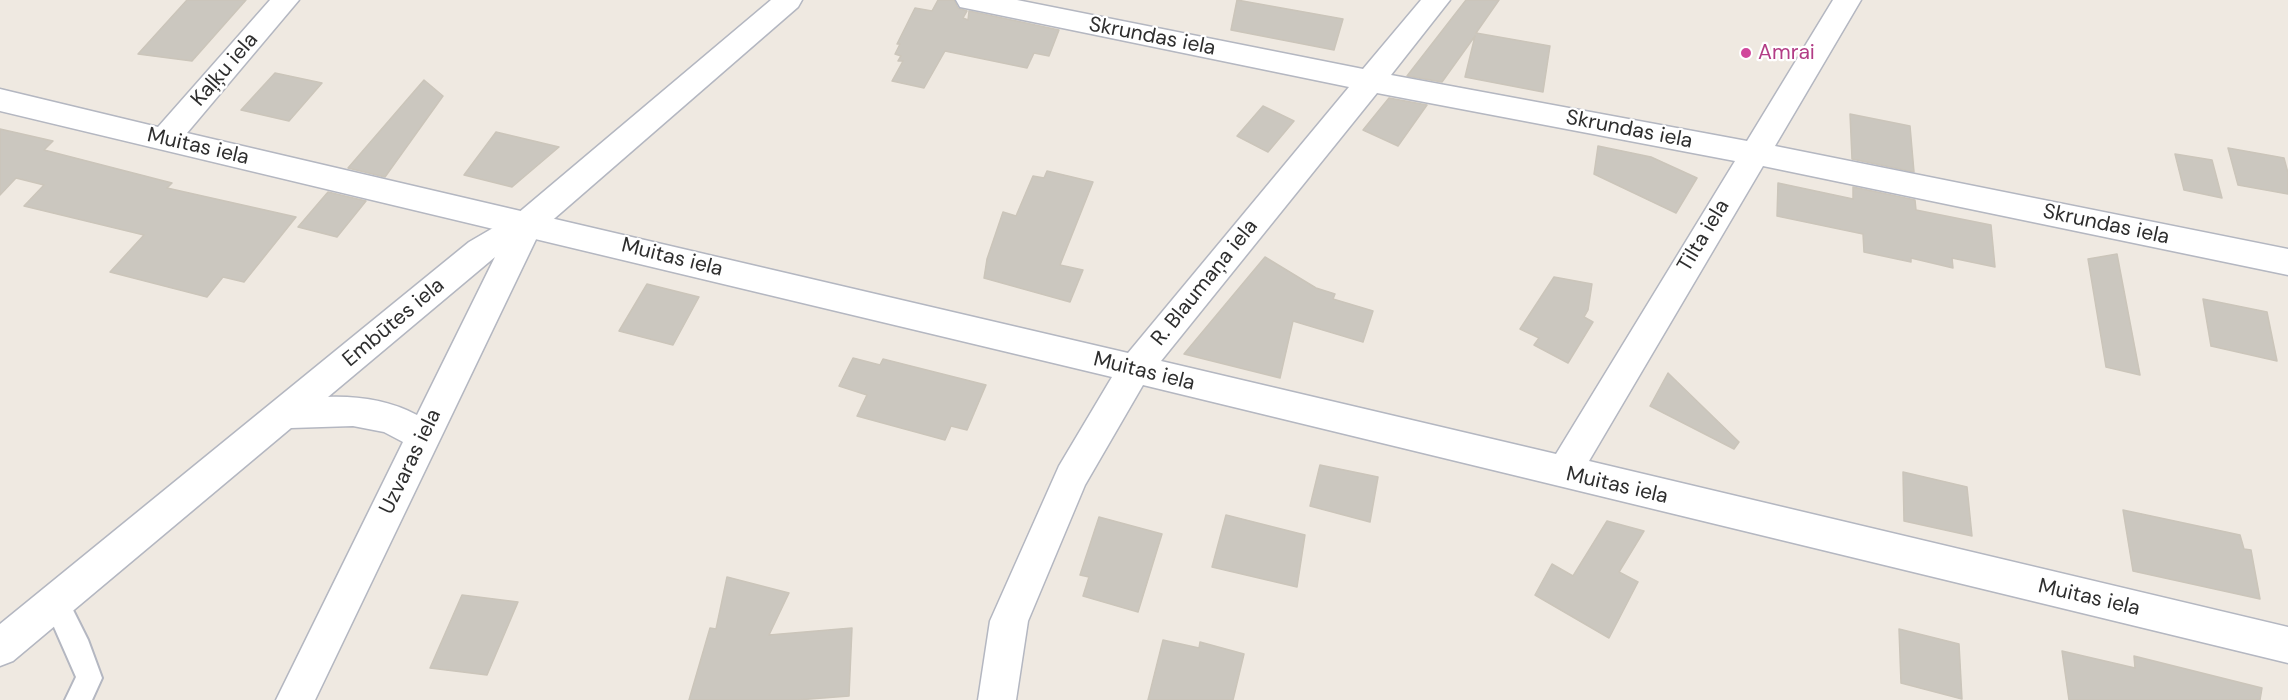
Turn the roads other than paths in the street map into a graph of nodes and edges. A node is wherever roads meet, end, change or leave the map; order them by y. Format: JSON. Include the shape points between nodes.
{"nodes":[{"id":1,"x":285,"y":0,"type":"edge"},
{"id":2,"x":788,"y":0,"type":"edge"},
{"id":3,"x":970,"y":0,"type":"edge"},
{"id":4,"x":1436,"y":0,"type":"edge"},
{"id":5,"x":1847,"y":0,"type":"edge"},
{"id":6,"x":1370,"y":81,"type":"junction"},
{"id":7,"x":0,"y":100,"type":"edge"},
{"id":8,"x":165,"y":140,"type":"junction"},
{"id":9,"x":1754,"y":153,"type":"junction"},
{"id":10,"x":528,"y":223,"type":"junction"},
{"id":11,"x":2288,"y":262,"type":"edge"},
{"id":12,"x":1134,"y":370,"type":"junction"},
{"id":13,"x":286,"y":413,"type":"junction"},
{"id":14,"x":424,"y":436,"type":"junction"},
{"id":15,"x":1563,"y":473,"type":"junction"},
{"id":16,"x":56,"y":602,"type":"junction"},
{"id":17,"x":2288,"y":645,"type":"edge"},
{"id":18,"x":0,"y":648,"type":"edge"},
{"id":19,"x":78,"y":700,"type":"edge"},
{"id":20,"x":295,"y":700,"type":"edge"},
{"id":21,"x":997,"y":700,"type":"edge"}],
"edges":[{"from":1,"to":8,"type":"street","name":"Kaļķu iela"},
{"from":2,"to":10,"type":"street","name":"Embūtes iela"},
{"from":3,"to":6,"type":"street","name":"Skrundas iela"},
{"from":4,"to":6,"type":"street","name":"R. Blaumaņa iela"},
{"from":5,"to":9,"type":"street","name":"Tilta iela"},
{"from":6,"to":9,"type":"street","name":"Skrundas iela"},
{"from":6,"to":12,"type":"street","name":"R. Blaumaņa iela"},
{"from":7,"to":8,"type":"street","name":"Muitas iela"},
{"from":8,"to":10,"type":"street","name":"Muitas iela"},
{"from":9,"to":11,"type":"street","name":"Skrundas iela"},
{"from":9,"to":15,"type":"street","name":"Tilta iela"},
{"from":10,"to":12,"type":"street","name":"Muitas iela"},
{"from":10,"to":13,"type":"street","name":"Embūtes iela","via":[[480,251]]},
{"from":10,"to":14,"type":"street","name":"Uzvaras iela"},
{"from":12,"to":15,"type":"street","name":"Muitas iela"},
{"from":12,"to":21,"type":"street","name":"R. Blaumaņa iela","via":[[1071,477],[1009,621]]},
{"from":13,"to":14,"type":"street","via":[[353,411],[390,418]]},
{"from":13,"to":16,"type":"street","name":"Embūtes iela"},
{"from":14,"to":20,"type":"street","name":"Uzvaras iela"},
{"from":15,"to":17,"type":"street","name":"Muitas iela"},
{"from":16,"to":18,"type":"street","name":"Embūtes iela"},
{"from":16,"to":19,"type":"lane","via":[[80,649],[89,678]]}]}
